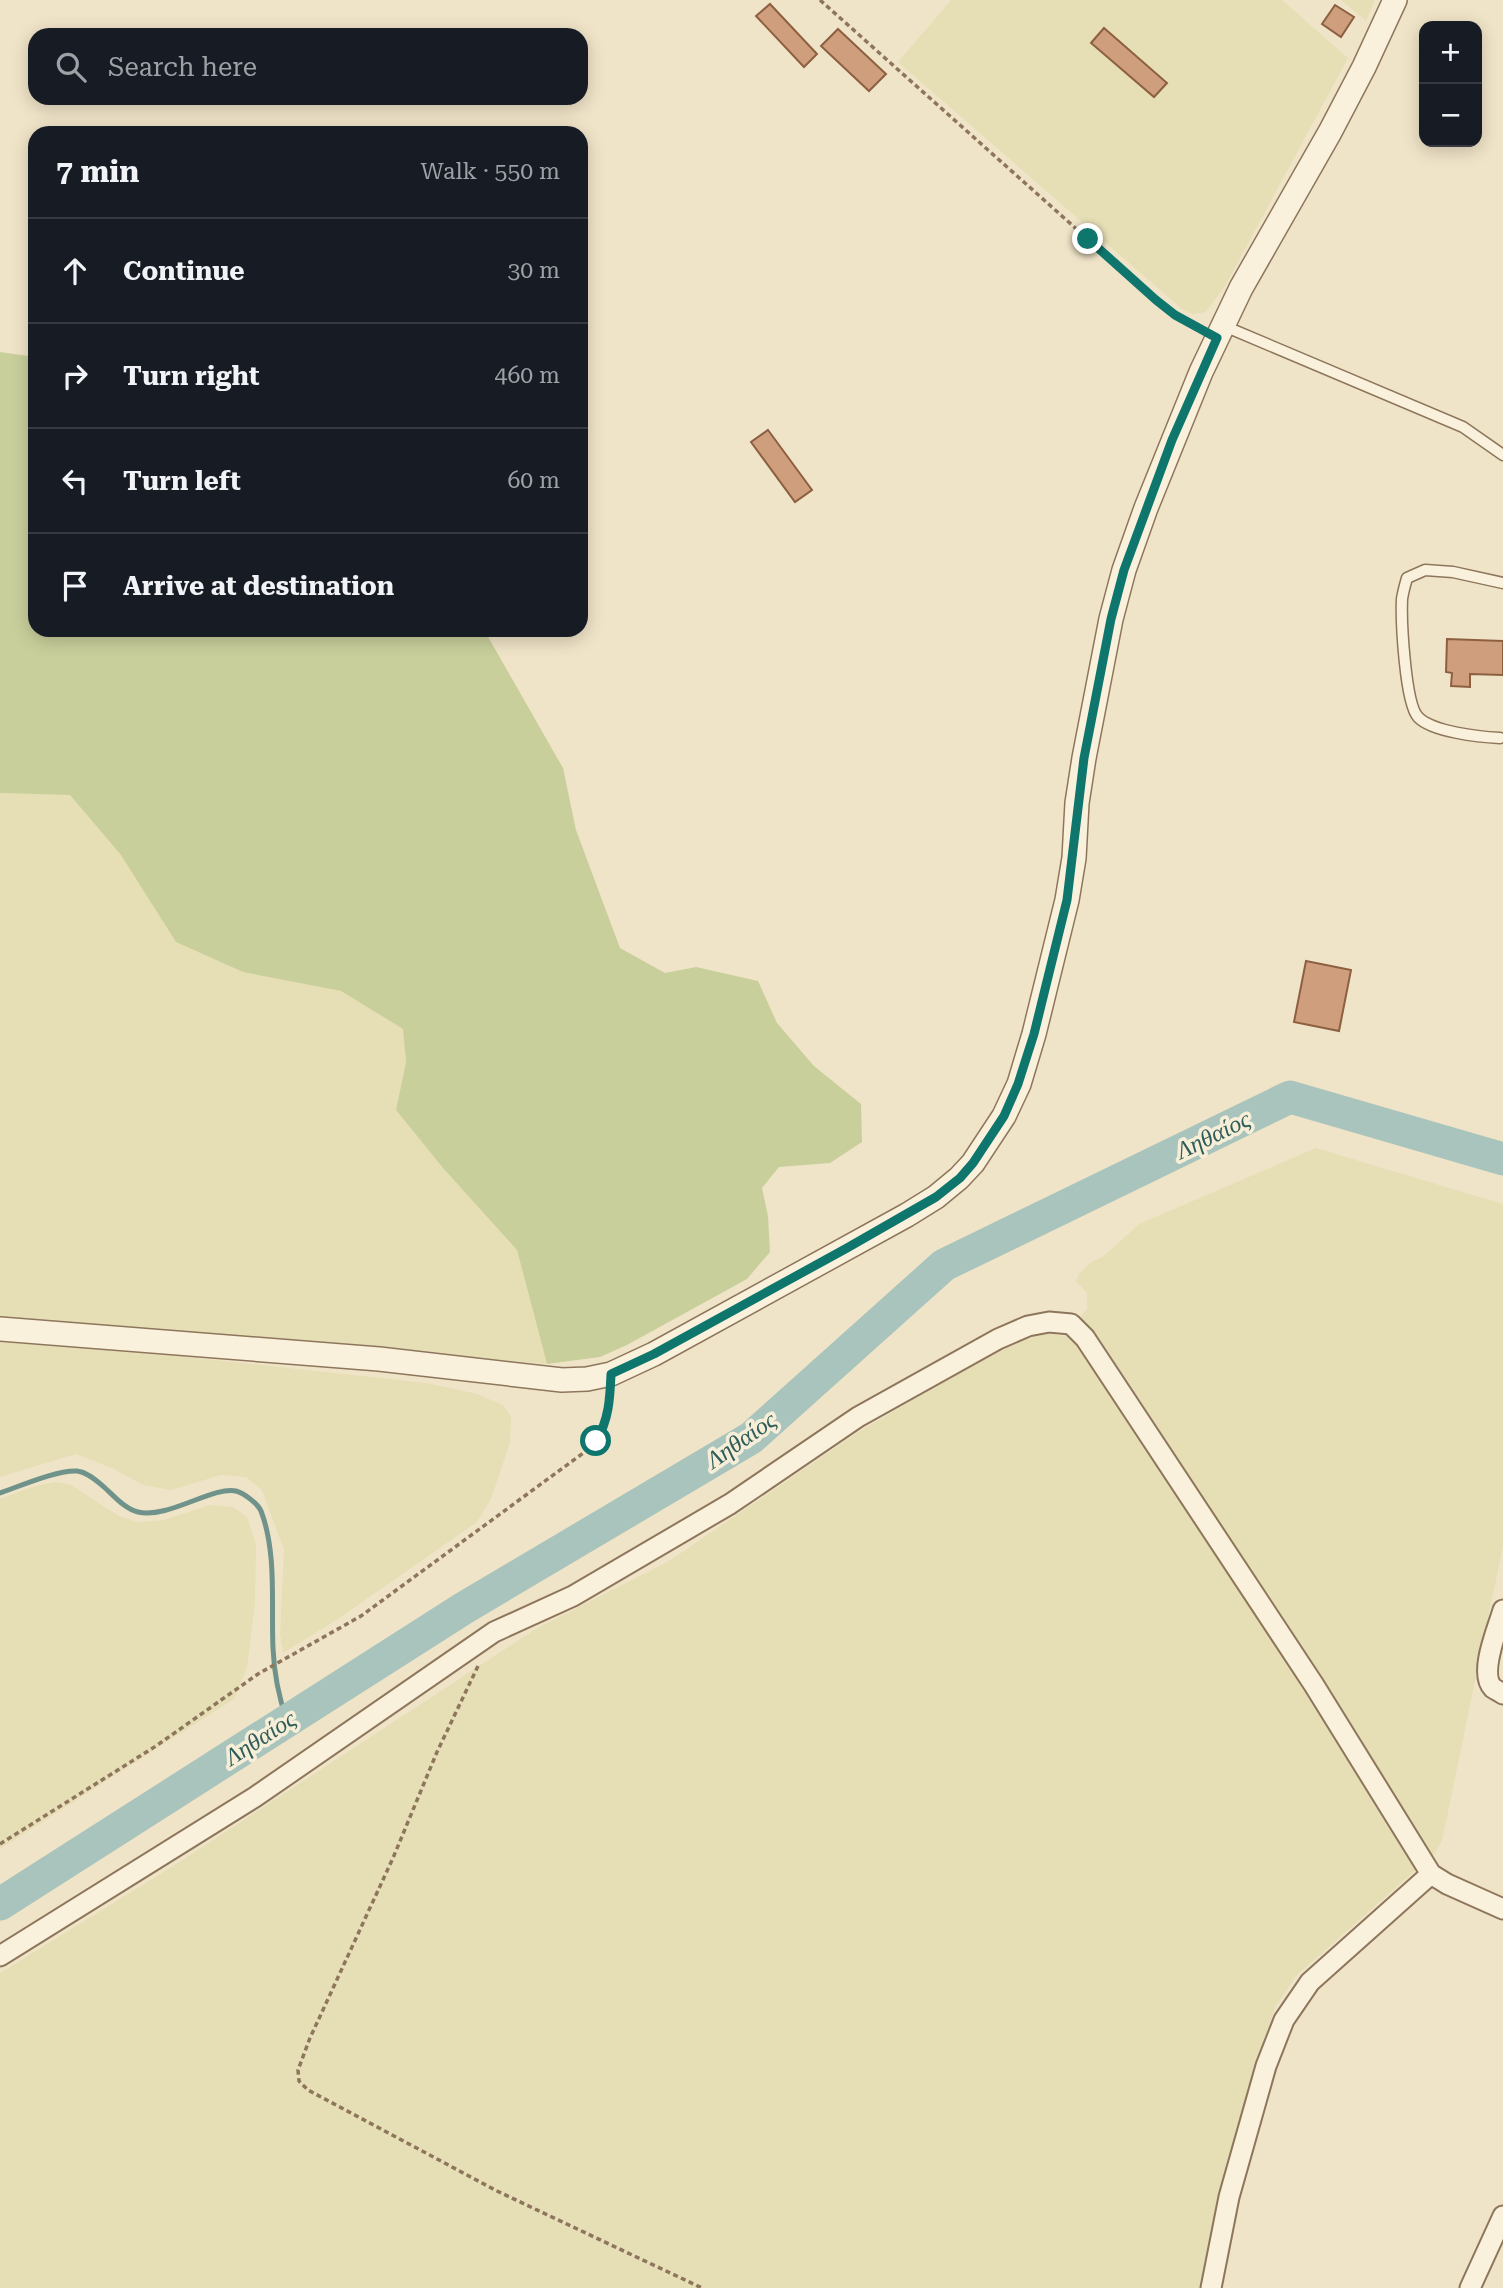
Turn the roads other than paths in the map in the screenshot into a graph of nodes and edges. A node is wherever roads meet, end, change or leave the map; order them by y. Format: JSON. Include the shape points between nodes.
{"nodes":[{"id":1,"x":1395,"y":0,"type":"edge"},
{"id":2,"x":1221,"y":332,"type":"junction"},
{"id":3,"x":1503,"y":455,"type":"edge"},
{"id":4,"x":1503,"y":583,"type":"edge"},
{"id":5,"x":1500,"y":738,"type":"dead end"},
{"id":6,"x":0,"y":1329,"type":"edge"},
{"id":7,"x":1503,"y":1611,"type":"edge"},
{"id":8,"x":1503,"y":1694,"type":"edge"},
{"id":9,"x":1431,"y":1874,"type":"junction"},
{"id":10,"x":1503,"y":1909,"type":"edge"},
{"id":11,"x":0,"y":1956,"type":"edge"},
{"id":12,"x":1503,"y":2216,"type":"edge"},
{"id":13,"x":1211,"y":2288,"type":"edge"},
{"id":14,"x":1470,"y":2288,"type":"edge"}],
"edges":[{"from":1,"to":2,"type":"street","via":[[1330,132]]},
{"from":2,"to":3,"type":"lane","via":[[1463,427]]},
{"from":2,"to":6,"type":"street","via":[[1168,452],[1124,570],[1091,721],[1067,900],[1034,1034],[1004,1116],[960,1178],[936,1197],[654,1354],[611,1374],[587,1379],[531,1378],[379,1359]]},
{"from":4,"to":5,"type":"lane","via":[[1425,570],[1407,578],[1402,597],[1407,678],[1418,716],[1439,728]]},
{"from":7,"to":8,"type":"street","via":[[1487,1673],[1492,1687]]},
{"from":9,"to":10,"type":"street"},
{"from":9,"to":11,"type":"street","via":[[1314,1685],[1085,1338],[1071,1324],[1049,1322],[1028,1326],[945,1367],[858,1418],[718,1511],[573,1596],[494,1632],[255,1797]]},
{"from":9,"to":13,"type":"street","via":[[1310,1982],[1284,2020],[1232,2185]]},
{"from":12,"to":14,"type":"street"}]}
